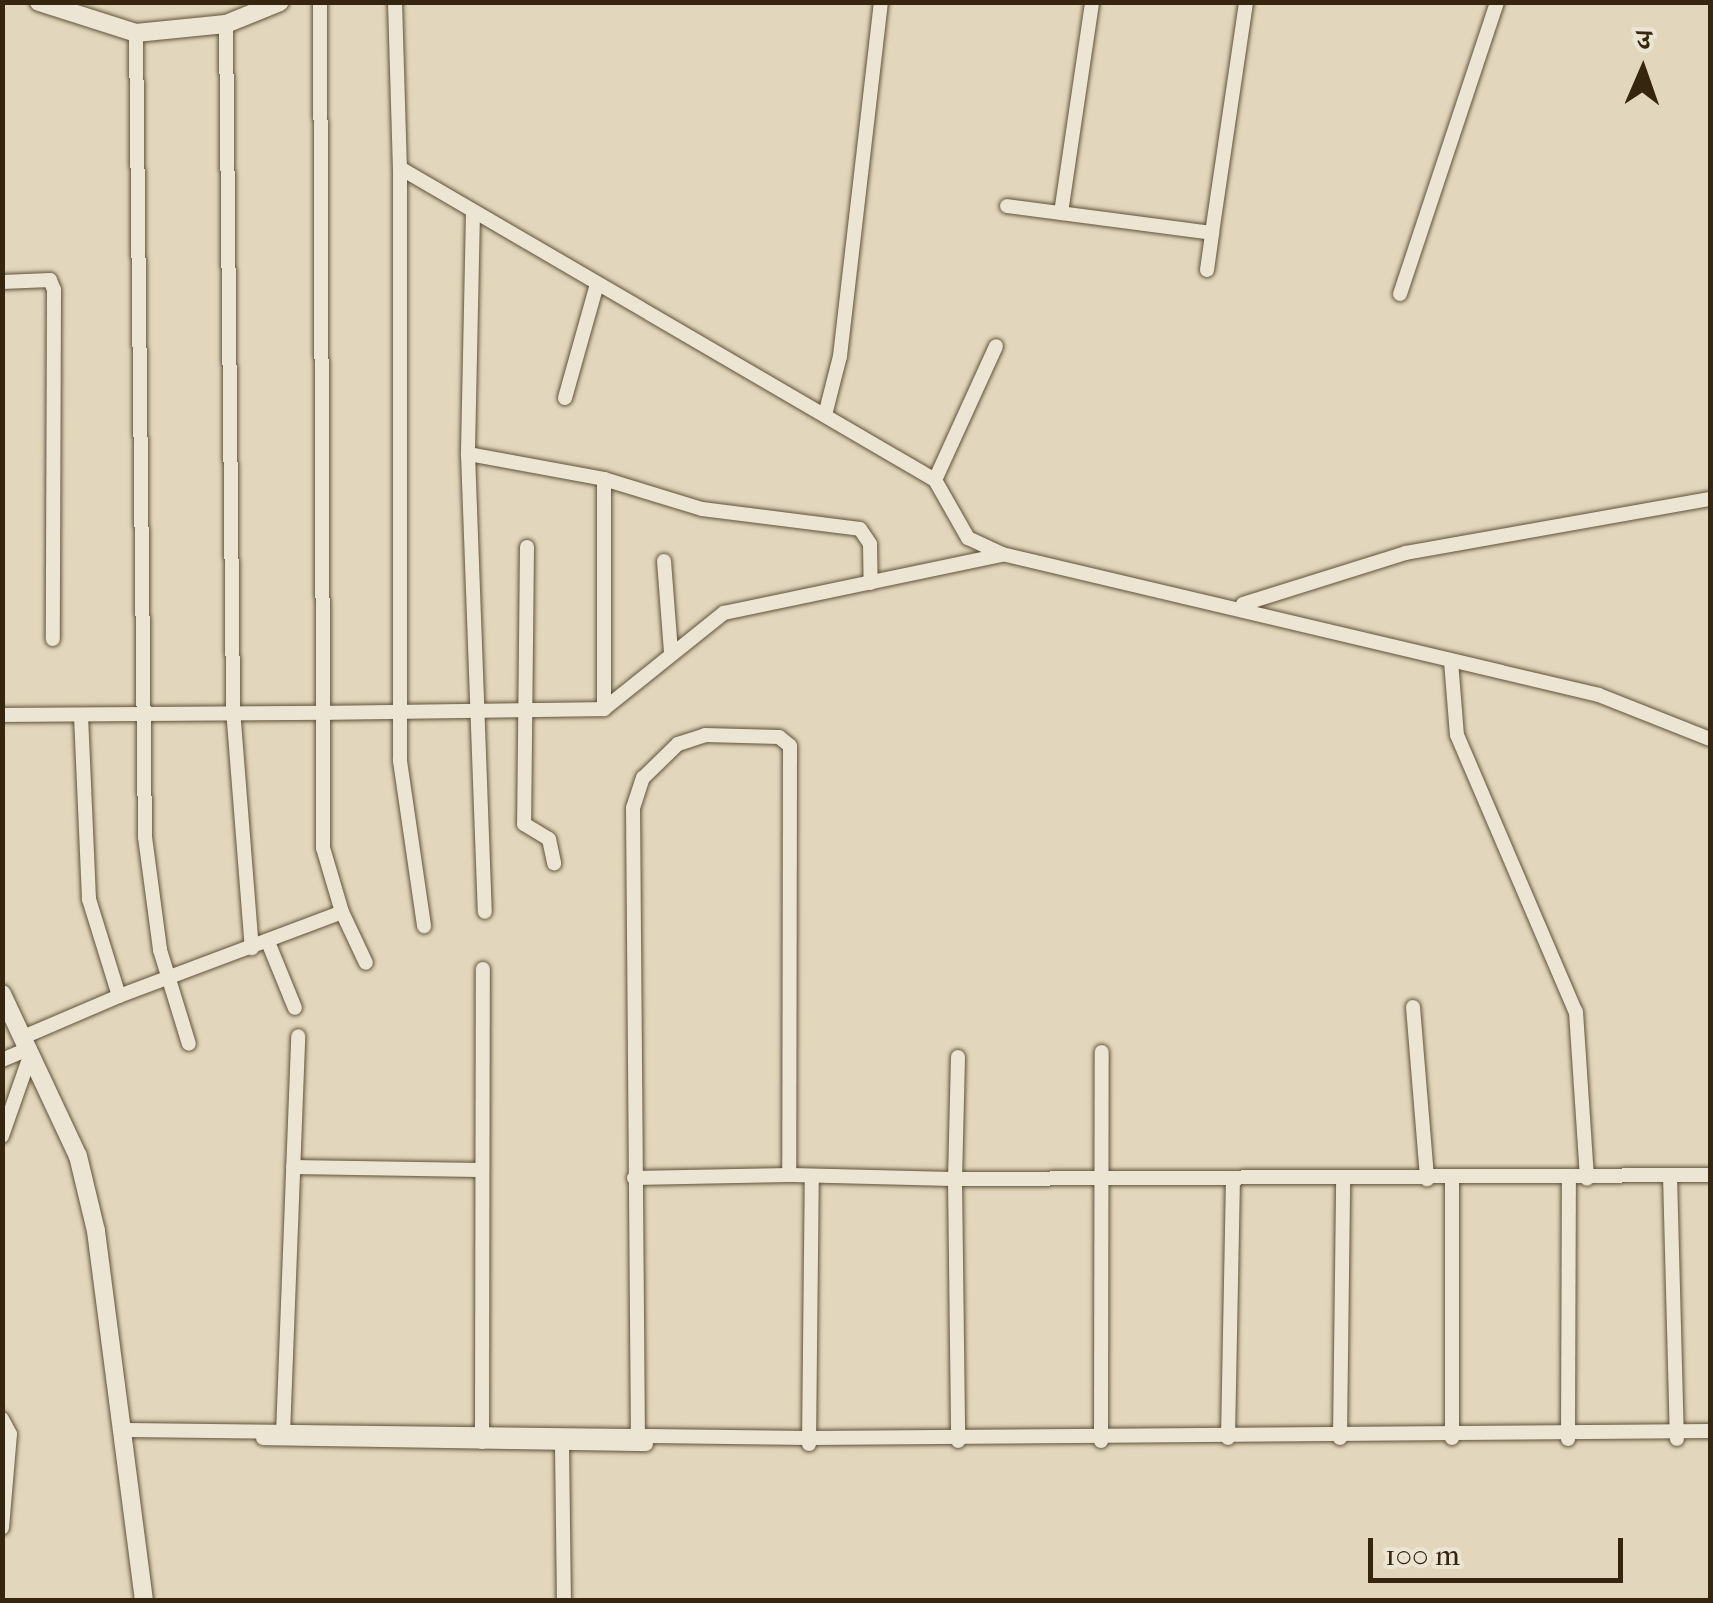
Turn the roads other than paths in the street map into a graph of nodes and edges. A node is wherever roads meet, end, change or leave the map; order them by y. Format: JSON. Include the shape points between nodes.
{"nodes":[{"id":1,"x":280,"y":2,"type":"edge"},
{"id":2,"x":320,"y":2,"type":"edge"},
{"id":3,"x":395,"y":2,"type":"edge"},
{"id":4,"x":881,"y":2,"type":"edge"},
{"id":5,"x":1092,"y":2,"type":"edge"},
{"id":6,"x":1246,"y":2,"type":"edge"},
{"id":7,"x":1497,"y":2,"type":"edge"},
{"id":8,"x":50,"y":4,"type":"edge"},
{"id":9,"x":226,"y":24,"type":"junction"},
{"id":10,"x":136,"y":33,"type":"junction"},
{"id":11,"x":400,"y":168,"type":"junction"},
{"id":12,"x":1007,"y":206,"type":"dead end"},
{"id":13,"x":473,"y":212,"type":"junction"},
{"id":14,"x":1061,"y":213,"type":"junction"},
{"id":15,"x":1212,"y":233,"type":"junction"},
{"id":16,"x":1207,"y":270,"type":"dead end"},
{"id":17,"x":2,"y":282,"type":"edge"},
{"id":18,"x":596,"y":288,"type":"junction"},
{"id":19,"x":1400,"y":294,"type":"dead end"},
{"id":20,"x":996,"y":346,"type":"dead end"},
{"id":21,"x":565,"y":398,"type":"dead end"},
{"id":22,"x":824,"y":414,"type":"junction"},
{"id":23,"x":468,"y":454,"type":"junction"},
{"id":24,"x":604,"y":478,"type":"junction"},
{"id":25,"x":934,"y":480,"type":"junction"},
{"id":26,"x":1710,"y":499,"type":"edge"},
{"id":27,"x":528,"y":547,"type":"dead end"},
{"id":28,"x":1002,"y":554,"type":"junction"},
{"id":29,"x":664,"y":561,"type":"dead end"},
{"id":30,"x":871,"y":583,"type":"junction"},
{"id":31,"x":1242,"y":605,"type":"junction"},
{"id":32,"x":53,"y":640,"type":"dead end"},
{"id":33,"x":671,"y":652,"type":"junction"},
{"id":34,"x":1451,"y":661,"type":"junction"},
{"id":35,"x":604,"y":709,"type":"junction"},
{"id":36,"x":233,"y":710,"type":"junction"},
{"id":37,"x":140,"y":711,"type":"junction"},
{"id":38,"x":322,"y":713,"type":"junction"},
{"id":39,"x":528,"y":714,"type":"junction"},
{"id":40,"x":2,"y":715,"type":"edge"},
{"id":41,"x":476,"y":715,"type":"junction"},
{"id":42,"x":400,"y":716,"type":"junction"},
{"id":43,"x":81,"y":717,"type":"junction"},
{"id":44,"x":1710,"y":740,"type":"edge"},
{"id":45,"x":554,"y":863,"type":"dead end"},
{"id":46,"x":342,"y":912,"type":"junction"},
{"id":47,"x":485,"y":912,"type":"dead end"},
{"id":48,"x":424,"y":926,"type":"dead end"},
{"id":49,"x":268,"y":942,"type":"junction"},
{"id":50,"x":252,"y":948,"type":"junction"},
{"id":51,"x":366,"y":962,"type":"dead end"},
{"id":52,"x":482,"y":970,"type":"dead end"},
{"id":53,"x":167,"y":976,"type":"junction"},
{"id":54,"x":2,"y":994,"type":"edge"},
{"id":55,"x":119,"y":996,"type":"junction"},
{"id":56,"x":1413,"y":1007,"type":"dead end"},
{"id":57,"x":295,"y":1008,"type":"dead end"},
{"id":58,"x":5,"y":1014,"type":"edge"},
{"id":59,"x":298,"y":1036,"type":"dead end"},
{"id":60,"x":189,"y":1044,"type":"dead end"},
{"id":61,"x":25,"y":1049,"type":"junction"},
{"id":62,"x":1102,"y":1052,"type":"dead end"},
{"id":63,"x":958,"y":1057,"type":"dead end"},
{"id":64,"x":2,"y":1060,"type":"edge"},
{"id":65,"x":2,"y":1136,"type":"edge"},
{"id":66,"x":293,"y":1167,"type":"junction"},
{"id":67,"x":479,"y":1170,"type":"junction"},
{"id":68,"x":1670,"y":1174,"type":"junction"},
{"id":69,"x":789,"y":1175,"type":"junction"},
{"id":70,"x":1710,"y":1175,"type":"edge"},
{"id":71,"x":812,"y":1176,"type":"junction"},
{"id":72,"x":634,"y":1178,"type":"junction"},
{"id":73,"x":1102,"y":1178,"type":"junction"},
{"id":74,"x":955,"y":1179,"type":"junction"},
{"id":75,"x":1232,"y":1179,"type":"junction"},
{"id":76,"x":1343,"y":1179,"type":"junction"},
{"id":77,"x":1427,"y":1179,"type":"junction"},
{"id":78,"x":1452,"y":1179,"type":"junction"},
{"id":79,"x":1569,"y":1179,"type":"junction"},
{"id":80,"x":1587,"y":1179,"type":"junction"},
{"id":81,"x":2,"y":1419,"type":"edge"},
{"id":82,"x":127,"y":1430,"type":"junction"},
{"id":83,"x":1710,"y":1431,"type":"edge"},
{"id":84,"x":283,"y":1435,"type":"junction"},
{"id":85,"x":1341,"y":1435,"type":"junction"},
{"id":86,"x":1677,"y":1435,"type":"junction"},
{"id":87,"x":1229,"y":1436,"type":"junction"},
{"id":88,"x":1452,"y":1436,"type":"junction"},
{"id":89,"x":1568,"y":1436,"type":"junction"},
{"id":90,"x":958,"y":1437,"type":"junction"},
{"id":91,"x":482,"y":1438,"type":"junction"},
{"id":92,"x":1101,"y":1438,"type":"junction"},
{"id":93,"x":638,"y":1439,"type":"junction"},
{"id":94,"x":1710,"y":1439,"type":"edge"},
{"id":95,"x":809,"y":1441,"type":"junction"},
{"id":96,"x":562,"y":1443,"type":"junction"},
{"id":97,"x":2,"y":1528,"type":"edge"},
{"id":98,"x":144,"y":1600,"type":"edge"},
{"id":99,"x":564,"y":1600,"type":"edge"}],
"edges":[{"from":1,"to":9,"type":"street"},
{"from":2,"to":38,"type":"street"},
{"from":3,"to":11,"type":"street"},
{"from":4,"to":22,"type":"street","via":[[840,356]]},
{"from":5,"to":14,"type":"street"},
{"from":6,"to":15,"type":"street"},
{"from":7,"to":19,"type":"street"},
{"from":8,"to":10,"type":"street"},
{"from":9,"to":10,"type":"street"},
{"from":9,"to":36,"type":"street"},
{"from":10,"to":37,"type":"street"},
{"from":11,"to":13,"type":"street"},
{"from":11,"to":42,"type":"street"},
{"from":12,"to":14,"type":"street"},
{"from":13,"to":18,"type":"street"},
{"from":13,"to":23,"type":"street"},
{"from":14,"to":15,"type":"street"},
{"from":15,"to":16,"type":"street"},
{"from":17,"to":32,"type":"street","via":[[50,280],[54,290]]},
{"from":18,"to":21,"type":"street"},
{"from":18,"to":22,"type":"street"},
{"from":20,"to":25,"type":"street"},
{"from":22,"to":25,"type":"street"},
{"from":23,"to":24,"type":"street"},
{"from":23,"to":41,"type":"street"},
{"from":24,"to":30,"type":"street","via":[[702,509],[860,529],[870,544]]},
{"from":24,"to":35,"type":"street"},
{"from":25,"to":28,"type":"street","via":[[968,538]]},
{"from":26,"to":31,"type":"street","via":[[1406,553]]},
{"from":27,"to":39,"type":"street"},
{"from":28,"to":30,"type":"street"},
{"from":28,"to":31,"type":"street"},
{"from":29,"to":33,"type":"street"},
{"from":30,"to":33,"type":"street","via":[[724,613]]},
{"from":31,"to":34,"type":"street"},
{"from":33,"to":35,"type":"street"},
{"from":34,"to":44,"type":"street","via":[[1599,694]]},
{"from":34,"to":80,"type":"street","via":[[1457,736],[1576,1012]]},
{"from":35,"to":39,"type":"street"},
{"from":36,"to":37,"type":"street"},
{"from":36,"to":38,"type":"street"},
{"from":36,"to":50,"type":"street"},
{"from":37,"to":43,"type":"street"},
{"from":37,"to":53,"type":"street","via":[[148,888]]},
{"from":38,"to":42,"type":"street"},
{"from":38,"to":46,"type":"street","via":[[323,848]]},
{"from":39,"to":41,"type":"street"},
{"from":39,"to":45,"type":"street","via":[[524,824],[549,839]]},
{"from":40,"to":43,"type":"street"},
{"from":41,"to":42,"type":"street"},
{"from":41,"to":47,"type":"street"},
{"from":42,"to":48,"type":"street","via":[[403,816]]},
{"from":43,"to":55,"type":"street","via":[[88,898]]},
{"from":46,"to":49,"type":"street"},
{"from":46,"to":51,"type":"street"},
{"from":49,"to":50,"type":"street"},
{"from":49,"to":57,"type":"street"},
{"from":50,"to":53,"type":"street"},
{"from":52,"to":67,"type":"street"},
{"from":53,"to":55,"type":"street"},
{"from":53,"to":60,"type":"street"},
{"from":54,"to":58,"type":"street"},
{"from":55,"to":61,"type":"street"},
{"from":56,"to":77,"type":"street"},
{"from":58,"to":61,"type":"street"},
{"from":59,"to":66,"type":"street"},
{"from":61,"to":64,"type":"street"},
{"from":61,"to":65,"type":"street"},
{"from":61,"to":82,"type":"street","via":[[78,1156]]},
{"from":62,"to":73,"type":"street"},
{"from":63,"to":74,"type":"street"},
{"from":66,"to":67,"type":"street"},
{"from":66,"to":84,"type":"street"},
{"from":67,"to":91,"type":"street"},
{"from":68,"to":70,"type":"street"},
{"from":68,"to":80,"type":"street"},
{"from":68,"to":86,"type":"street"},
{"from":69,"to":71,"type":"street"},
{"from":69,"to":72,"type":"street"},
{"from":69,"to":72,"type":"street","via":[[790,746],[779,737],[705,735],[678,744],[635,796]]},
{"from":71,"to":74,"type":"street"},
{"from":71,"to":95,"type":"street"},
{"from":72,"to":93,"type":"street"},
{"from":73,"to":74,"type":"street"},
{"from":73,"to":75,"type":"street"},
{"from":73,"to":92,"type":"street"},
{"from":74,"to":90,"type":"street"},
{"from":75,"to":76,"type":"street"},
{"from":75,"to":87,"type":"street"},
{"from":76,"to":77,"type":"street"},
{"from":76,"to":85,"type":"street"},
{"from":77,"to":78,"type":"street"},
{"from":78,"to":79,"type":"street"},
{"from":78,"to":88,"type":"street"},
{"from":79,"to":80,"type":"street"},
{"from":79,"to":89,"type":"street"},
{"from":81,"to":97,"type":"street"},
{"from":82,"to":84,"type":"street"},
{"from":82,"to":98,"type":"street"},
{"from":83,"to":86,"type":"street"},
{"from":84,"to":91,"type":"street"},
{"from":85,"to":87,"type":"street"},
{"from":85,"to":88,"type":"street"},
{"from":86,"to":89,"type":"street"},
{"from":86,"to":94,"type":"street"},
{"from":87,"to":92,"type":"street"},
{"from":88,"to":89,"type":"street"},
{"from":90,"to":92,"type":"street"},
{"from":90,"to":95,"type":"street"},
{"from":91,"to":93,"type":"street"},
{"from":91,"to":96,"type":"street"},
{"from":93,"to":95,"type":"street"},
{"from":93,"to":96,"type":"street"},
{"from":96,"to":99,"type":"street"}]}
